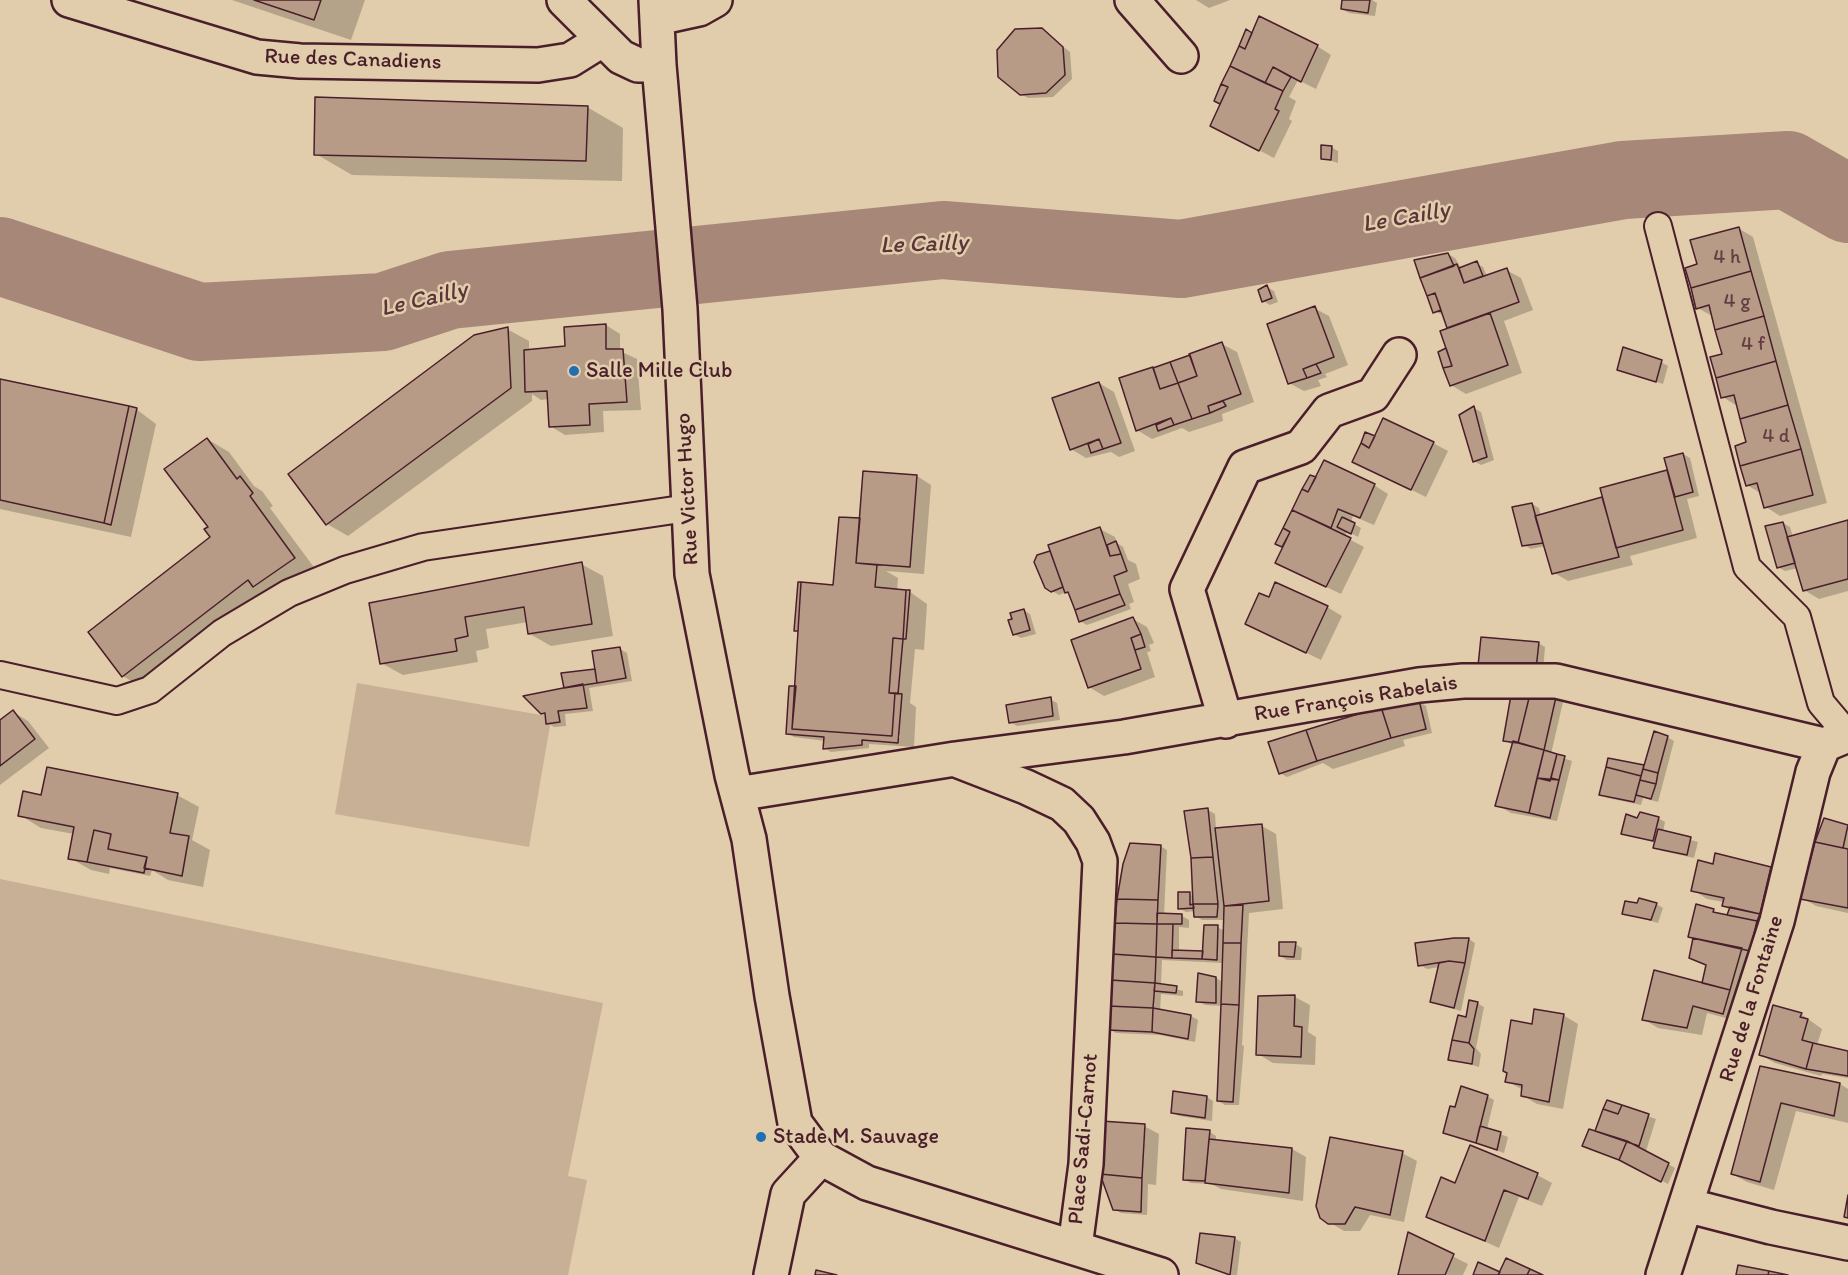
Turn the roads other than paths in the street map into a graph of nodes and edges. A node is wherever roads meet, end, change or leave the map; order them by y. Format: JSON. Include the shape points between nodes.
{"nodes":[{"id":1,"x":69,"y":0,"type":"edge"},
{"id":2,"x":564,"y":0,"type":"edge"},
{"id":3,"x":715,"y":0,"type":"edge"},
{"id":4,"x":1132,"y":0,"type":"edge"},
{"id":5,"x":657,"y":9,"type":"edge"},
{"id":6,"x":602,"y":40,"type":"junction"},
{"id":7,"x":1181,"y":56,"type":"dead end"},
{"id":8,"x":659,"y":65,"type":"junction"},
{"id":9,"x":1658,"y":226,"type":"dead end"},
{"id":10,"x":1399,"y":355,"type":"dead end"},
{"id":11,"x":688,"y":508,"type":"junction"},
{"id":12,"x":0,"y":675,"type":"edge"},
{"id":13,"x":1226,"y":721,"type":"junction"},
{"id":14,"x":1840,"y":739,"type":"edge"},
{"id":15,"x":955,"y":759,"type":"junction"},
{"id":16,"x":737,"y":794,"type":"junction"},
{"id":17,"x":820,"y":1158,"type":"junction"},
{"id":18,"x":1686,"y":1205,"type":"junction"},
{"id":19,"x":1848,"y":1243,"type":"edge"},
{"id":20,"x":1075,"y":1247,"type":"junction"},
{"id":21,"x":771,"y":1275,"type":"edge"},
{"id":22,"x":1161,"y":1275,"type":"edge"},
{"id":23,"x":1663,"y":1275,"type":"edge"}],
"edges":[{"from":1,"to":6,"type":"street","name":"Rue des Canadiens","via":[[257,57],[300,61],[538,65],[570,60]]},
{"from":2,"to":6,"type":"street"},
{"from":3,"to":5,"type":"street","via":[[699,9]]},
{"from":4,"to":7,"type":"street"},
{"from":5,"to":8,"type":"street","name":"Rue Victor Hugo"},
{"from":6,"to":8,"type":"street","via":[[621,57],[638,65]]},
{"from":8,"to":11,"type":"street","name":"Rue Victor Hugo","via":[[680,309]]},
{"from":9,"to":14,"type":"lane","via":[[1747,567],[1797,617],[1821,703]]},
{"from":10,"to":13,"type":"street","via":[[1373,395],[1329,411],[1301,447],[1245,467],[1187,589]]},
{"from":11,"to":12,"type":"lane","via":[[423,547],[345,570],[289,592],[222,633],[150,690],[117,701]]},
{"from":11,"to":16,"type":"street","name":"Rue Victor Hugo","via":[[692,574]]},
{"from":13,"to":14,"type":"street","name":"Rue François Rabelais","via":[[1419,686],[1463,681],[1556,681]]},
{"from":13,"to":15,"type":"street","name":"Rue François Rabelais"},
{"from":14,"to":18,"type":"street","name":"Rue de la Fontaine","via":[[1813,772],[1777,921]]},
{"from":15,"to":16,"type":"street"},
{"from":15,"to":20,"type":"street","name":"Place Sadi-Carnot","via":[[1062,804],[1079,820],[1100,861],[1086,1164]]},
{"from":16,"to":17,"type":"street","name":"Place Sadi-Carnot","via":[[750,839],[795,1124]]},
{"from":17,"to":20,"type":"street","name":"Place Sadi-Carnot","via":[[867,1183]]},
{"from":17,"to":21,"type":"street","via":[[788,1194]]},
{"from":18,"to":19,"type":"street"},
{"from":18,"to":23,"type":"street","name":"Rue de la Fontaine"},
{"from":20,"to":22,"type":"street"}]}
